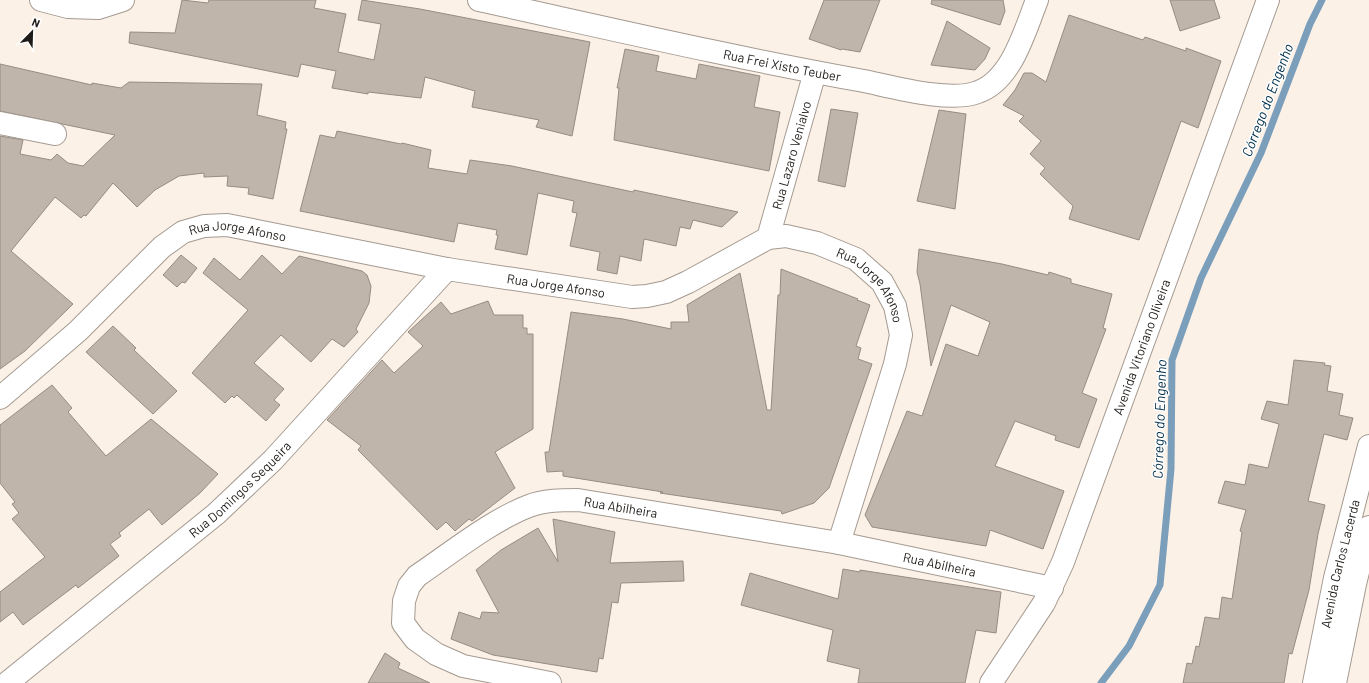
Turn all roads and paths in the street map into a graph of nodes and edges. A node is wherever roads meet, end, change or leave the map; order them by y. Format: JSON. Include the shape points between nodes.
{"nodes":[{"id":1,"x":40,"y":0,"type":"edge"},
{"id":2,"x":122,"y":0,"type":"edge"},
{"id":3,"x":1037,"y":0,"type":"edge"},
{"id":4,"x":1268,"y":0,"type":"edge"},
{"id":5,"x":487,"y":1,"type":"edge"},
{"id":6,"x":815,"y":72,"type":"junction"},
{"id":7,"x":0,"y":122,"type":"edge"},
{"id":8,"x":55,"y":134,"type":"dead end"},
{"id":9,"x":768,"y":238,"type":"junction"},
{"id":10,"x":447,"y":269,"type":"junction"},
{"id":11,"x":0,"y":398,"type":"edge"},
{"id":12,"x":1369,"y":446,"type":"edge"},
{"id":13,"x":1369,"y":527,"type":"edge"},
{"id":14,"x":839,"y":543,"type":"junction"},
{"id":15,"x":1052,"y":588,"type":"junction"},
{"id":16,"x":6,"y":676,"type":"edge"},
{"id":17,"x":550,"y":683,"type":"edge"},
{"id":18,"x":991,"y":683,"type":"edge"},
{"id":19,"x":1314,"y":683,"type":"edge"},
{"id":20,"x":1335,"y":683,"type":"edge"}],
"edges":[{"from":1,"to":2,"type":"street","via":[[68,7],[98,8]]},
{"from":3,"to":6,"type":"street","name":"Rua Frei Xisto Teuber","via":[[1019,47],[1008,66],[993,83],[978,92],[956,96],[928,93]]},
{"from":4,"to":15,"type":"street","name":"Avenida Vitoriano Oliveira"},
{"from":5,"to":6,"type":"street","name":"Rua Frei Xisto Teuber"},
{"from":6,"to":9,"type":"street","name":"Rua Lazaro Venialvo"},
{"from":7,"to":8,"type":"street"},
{"from":9,"to":10,"type":"street","name":"Rua Jorge Afonso","via":[[688,282],[666,292],[647,296],[632,297]]},
{"from":9,"to":14,"type":"street","name":"Rua Jorge Afonso","via":[[786,236],[817,243],[856,259],[882,282],[895,306],[901,335],[895,364]]},
{"from":10,"to":11,"type":"street","name":"Rua Jorge Afonso","via":[[227,225],[204,226],[183,232],[162,247],[78,331]]},
{"from":10,"to":16,"type":"street","name":"Rua Domingos Sequeira","via":[[272,460],[216,514]]},
{"from":12,"to":19,"type":"street","name":"Avenida Carlos Lacerda","via":[[1335,578]]},
{"from":13,"to":20,"type":"street","name":"Avenida Carlos Lacerda"},
{"from":14,"to":15,"type":"street","name":"Rua Abilheira"},
{"from":14,"to":17,"type":"street","name":"Rua Abilheira","via":[[578,500],[556,500],[530,506],[499,521],[417,576],[409,586],[404,601],[403,623],[420,643],[436,654],[463,666]]},
{"from":15,"to":18,"type":"street","name":"Avenida Vitoriano Oliveira"}]}
